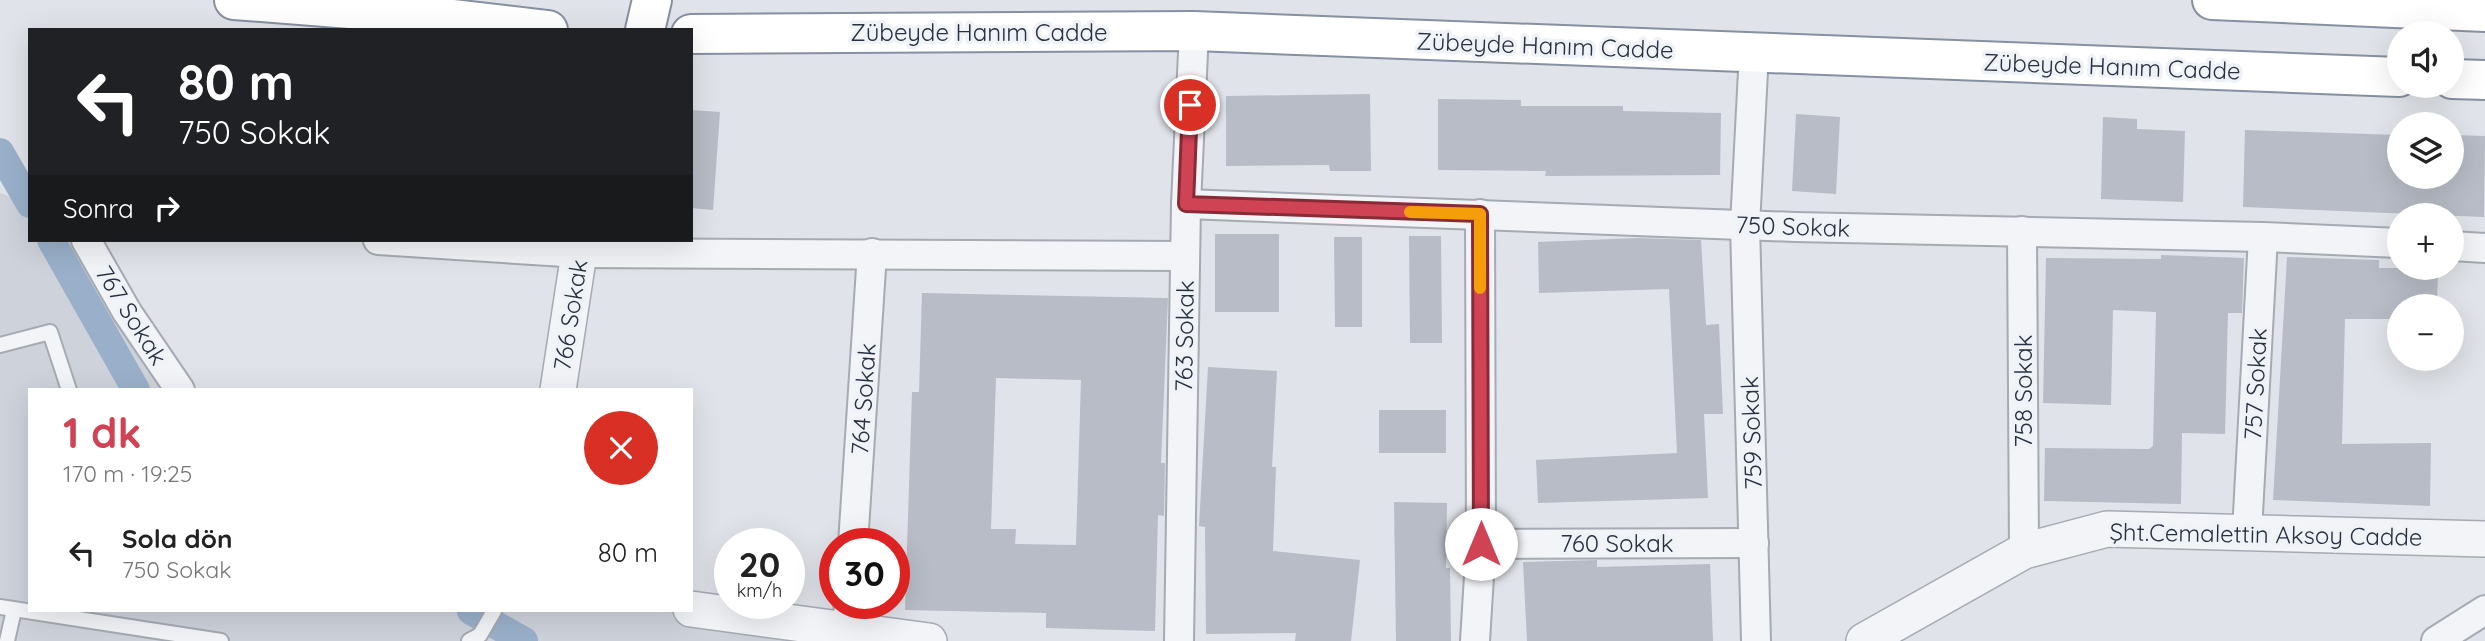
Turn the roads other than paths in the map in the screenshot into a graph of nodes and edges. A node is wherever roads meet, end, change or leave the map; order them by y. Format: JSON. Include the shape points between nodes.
{"nodes":[{"id":1,"x":234,"y":0,"type":"edge"},
{"id":2,"x":559,"y":0,"type":"edge"},
{"id":3,"x":652,"y":0,"type":"edge"},
{"id":4,"x":2212,"y":0,"type":"edge"},
{"id":5,"x":2256,"y":1,"type":"edge"},
{"id":6,"x":2404,"y":4,"type":"edge"},
{"id":7,"x":2485,"y":12,"type":"edge"},
{"id":8,"x":531,"y":28,"type":"edge"},
{"id":9,"x":567,"y":28,"type":"edge"},
{"id":10,"x":645,"y":28,"type":"edge"},
{"id":11,"x":1194,"y":31,"type":"junction"},
{"id":12,"x":693,"y":34,"type":"edge"},
{"id":13,"x":1754,"y":52,"type":"junction"},
{"id":14,"x":2387,"y":77,"type":"edge"},
{"id":15,"x":2464,"y":79,"type":"edge"},
{"id":16,"x":2485,"y":80,"type":"edge"},
{"id":17,"x":1186,"y":204,"type":"junction"},
{"id":18,"x":1480,"y":214,"type":"junction"},
{"id":19,"x":1745,"y":225,"type":"junction"},
{"id":20,"x":2022,"y":231,"type":"junction"},
{"id":21,"x":2263,"y":237,"type":"junction"},
{"id":22,"x":87,"y":242,"type":"edge"},
{"id":23,"x":445,"y":242,"type":"edge"},
{"id":24,"x":2387,"y":242,"type":"edge"},
{"id":25,"x":580,"y":246,"type":"edge"},
{"id":26,"x":2464,"y":247,"type":"edge"},
{"id":27,"x":2485,"y":248,"type":"edge"},
{"id":28,"x":872,"y":253,"type":"junction"},
{"id":29,"x":1185,"y":257,"type":"junction"},
{"id":30,"x":0,"y":345,"type":"edge"},
{"id":31,"x":68,"y":388,"type":"edge"},
{"id":32,"x":179,"y":388,"type":"edge"},
{"id":33,"x":558,"y":388,"type":"edge"},
{"id":34,"x":854,"y":528,"type":"edge"},
{"id":35,"x":2247,"y":532,"type":"junction"},
{"id":36,"x":2485,"y":539,"type":"edge"},
{"id":37,"x":1754,"y":543,"type":"junction"},
{"id":38,"x":1481,"y":544,"type":"junction"},
{"id":39,"x":2024,"y":551,"type":"junction"},
{"id":40,"x":7,"y":608,"type":"edge"},
{"id":41,"x":693,"y":609,"type":"edge"},
{"id":42,"x":28,"y":610,"type":"edge"},
{"id":43,"x":2485,"y":610,"type":"edge"},
{"id":44,"x":47,"y":612,"type":"edge"},
{"id":45,"x":493,"y":612,"type":"edge"},
{"id":46,"x":819,"y":615,"type":"edge"},
{"id":47,"x":97,"y":617,"type":"edge"},
{"id":48,"x":858,"y":619,"type":"edge"},
{"id":49,"x":1884,"y":636,"type":"edge"},
{"id":50,"x":177,"y":638,"type":"edge"},
{"id":51,"x":7,"y":641,"type":"edge"},
{"id":52,"x":221,"y":641,"type":"edge"},
{"id":53,"x":469,"y":641,"type":"edge"},
{"id":54,"x":929,"y":641,"type":"edge"},
{"id":55,"x":1179,"y":641,"type":"edge"},
{"id":56,"x":1475,"y":641,"type":"edge"},
{"id":57,"x":1756,"y":641,"type":"edge"},
{"id":58,"x":2436,"y":641,"type":"edge"}],
"edges":[{"from":1,"to":8,"type":"highway"},
{"from":2,"to":9,"type":"highway"},
{"from":3,"to":10,"type":"highway"},
{"from":4,"to":5,"type":"highway"},
{"from":5,"to":6,"type":"highway"},
{"from":6,"to":7,"type":"highway"},
{"from":11,"to":12,"type":"highway","name":"Zübeyde Hanım Cadde"},
{"from":11,"to":13,"type":"highway","name":"Zübeyde Hanım Cadde"},
{"from":11,"to":17,"type":"street","name":"763 Sokak"},
{"from":13,"to":14,"type":"highway","name":"Zübeyde Hanım Cadde"},
{"from":13,"to":19,"type":"street","name":"759 Sokak"},
{"from":15,"to":16,"type":"highway"},
{"from":17,"to":18,"type":"street","name":"750 Sokak"},
{"from":17,"to":29,"type":"street","name":"763 Sokak"},
{"from":18,"to":19,"type":"street","name":"750 Sokak"},
{"from":18,"to":38,"type":"street"},
{"from":19,"to":20,"type":"street","name":"750 Sokak"},
{"from":19,"to":37,"type":"street","name":"759 Sokak"},
{"from":20,"to":21,"type":"street","name":"750 Sokak"},
{"from":20,"to":39,"type":"street","name":"758 Sokak"},
{"from":21,"to":24,"type":"street","name":"750 Sokak"},
{"from":21,"to":35,"type":"street","name":"757 Sokak"},
{"from":22,"to":32,"type":"street","name":"767 Sokak"},
{"from":23,"to":25,"type":"street"},
{"from":25,"to":28,"type":"street"},
{"from":25,"to":33,"type":"street","name":"766 Sokak"},
{"from":26,"to":27,"type":"street"},
{"from":28,"to":29,"type":"street"},
{"from":28,"to":34,"type":"street","name":"764 Sokak"},
{"from":29,"to":55,"type":"street","name":"763 Sokak"},
{"from":30,"to":31,"type":"lane","via":[[50,332]]},
{"from":35,"to":36,"type":"street","name":"Şht.Cemalettin Aksoy Cadde"},
{"from":35,"to":39,"type":"street","name":"Şht.Cemalettin Aksoy Cadde","via":[[2108,529]]},
{"from":37,"to":38,"type":"street","name":"760 Sokak"},
{"from":37,"to":57,"type":"street","name":"759 Sokak"},
{"from":38,"to":56,"type":"street"},
{"from":39,"to":49,"type":"street","name":"Şht.Cemalettin Aksoy Cadde"},
{"from":40,"to":42,"type":"lane"},
{"from":40,"to":51,"type":"lane"},
{"from":41,"to":46,"type":"street"},
{"from":43,"to":58,"type":"street"},
{"from":44,"to":47,"type":"lane"},
{"from":45,"to":53,"type":"lane","via":[[480,635]]},
{"from":47,"to":50,"type":"lane"},
{"from":48,"to":54,"type":"street"},
{"from":50,"to":52,"type":"lane"}]}
